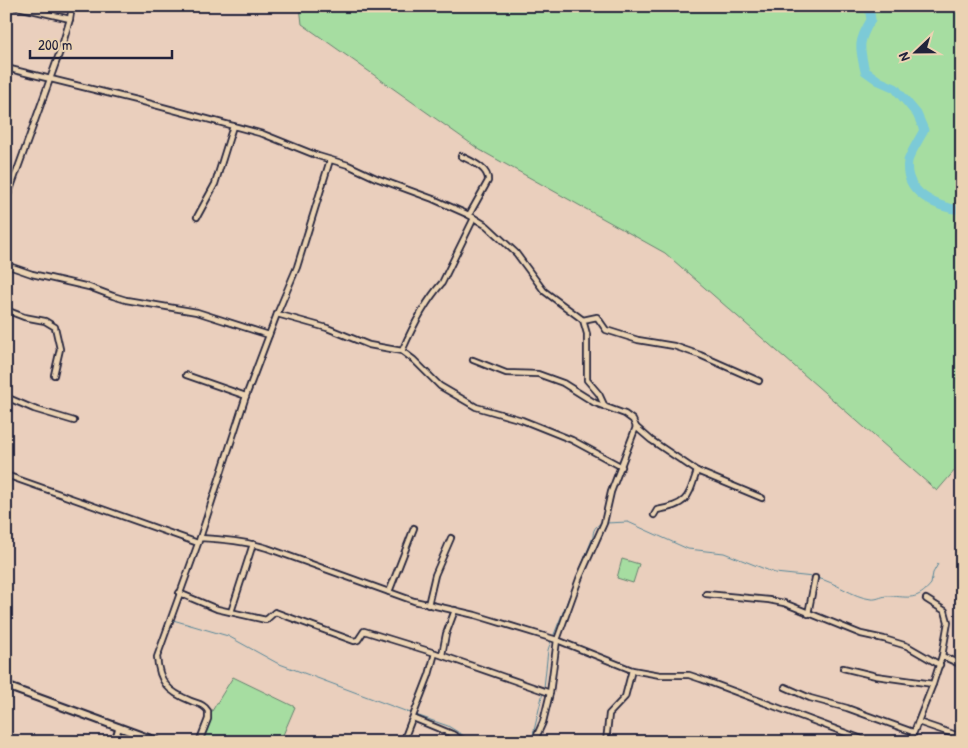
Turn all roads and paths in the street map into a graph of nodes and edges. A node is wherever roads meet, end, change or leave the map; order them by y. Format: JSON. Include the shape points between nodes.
{"nodes":[{"id":1,"x":14,"y":6,"type":"edge"},
{"id":2,"x":72,"y":6,"type":"edge"},
{"id":3,"x":70,"y":19,"type":"junction"},
{"id":4,"x":6,"y":68,"type":"edge"},
{"id":5,"x":50,"y":79,"type":"junction"},
{"id":6,"x":233,"y":126,"type":"junction"},
{"id":7,"x":462,"y":156,"type":"dead end"},
{"id":8,"x":330,"y":160,"type":"junction"},
{"id":9,"x":6,"y":201,"type":"edge"},
{"id":10,"x":469,"y":215,"type":"junction"},
{"id":11,"x":197,"y":217,"type":"dead end"},
{"id":12,"x":474,"y":218,"type":"junction"},
{"id":13,"x":6,"y":265,"type":"edge"},
{"id":14,"x":6,"y":310,"type":"edge"},
{"id":15,"x":277,"y":314,"type":"junction"},
{"id":16,"x":583,"y":320,"type":"junction"},
{"id":17,"x":269,"y":335,"type":"junction"},
{"id":18,"x":402,"y":351,"type":"junction"},
{"id":19,"x":473,"y":360,"type":"dead end"},
{"id":20,"x":54,"y":375,"type":"dead end"},
{"id":21,"x":186,"y":375,"type":"dead end"},
{"id":22,"x":759,"y":381,"type":"dead end"},
{"id":23,"x":246,"y":396,"type":"junction"},
{"id":24,"x":6,"y":397,"type":"edge"},
{"id":25,"x":605,"y":407,"type":"junction"},
{"id":26,"x":74,"y":421,"type":"dead end"},
{"id":27,"x":636,"y":427,"type":"junction"},
{"id":28,"x":622,"y":467,"type":"junction"},
{"id":29,"x":697,"y":471,"type":"junction"},
{"id":30,"x":6,"y":475,"type":"edge"},
{"id":31,"x":762,"y":498,"type":"dead end"},
{"id":32,"x":654,"y":515,"type":"dead end"},
{"id":33,"x":414,"y":528,"type":"dead end"},
{"id":34,"x":200,"y":538,"type":"junction"},
{"id":35,"x":451,"y":538,"type":"dead end"},
{"id":36,"x":198,"y":543,"type":"junction"},
{"id":37,"x":253,"y":544,"type":"junction"},
{"id":38,"x":815,"y":578,"type":"dead end"},
{"id":39,"x":389,"y":592,"type":"junction"},
{"id":40,"x":179,"y":593,"type":"junction"},
{"id":41,"x":706,"y":594,"type":"dead end"},
{"id":42,"x":926,"y":599,"type":"dead end"},
{"id":43,"x":428,"y":605,"type":"junction"},
{"id":44,"x":455,"y":610,"type":"junction"},
{"id":45,"x":231,"y":612,"type":"junction"},
{"id":46,"x":808,"y":614,"type":"junction"},
{"id":47,"x":557,"y":640,"type":"junction"},
{"id":48,"x":435,"y":653,"type":"junction"},
{"id":49,"x":442,"y":655,"type":"junction"},
{"id":50,"x":942,"y":656,"type":"junction"},
{"id":51,"x":940,"y":664,"type":"junction"},
{"id":52,"x":962,"y":665,"type":"edge"},
{"id":53,"x":842,"y":668,"type":"dead end"},
{"id":54,"x":632,"y":670,"type":"junction"},
{"id":55,"x":933,"y":684,"type":"junction"},
{"id":56,"x":8,"y":687,"type":"edge"},
{"id":57,"x":785,"y":687,"type":"dead end"},
{"id":58,"x":550,"y":693,"type":"junction"},
{"id":59,"x":6,"y":698,"type":"edge"},
{"id":60,"x":414,"y":718,"type":"junction"},
{"id":61,"x":918,"y":722,"type":"junction"},
{"id":62,"x":118,"y":727,"type":"junction"},
{"id":63,"x":913,"y":732,"type":"junction"},
{"id":64,"x":539,"y":733,"type":"junction"},
{"id":65,"x":962,"y":736,"type":"edge"},
{"id":66,"x":114,"y":742,"type":"edge"},
{"id":67,"x":159,"y":742,"type":"edge"},
{"id":68,"x":199,"y":742,"type":"edge"},
{"id":69,"x":403,"y":742,"type":"edge"},
{"id":70,"x":465,"y":742,"type":"edge"},
{"id":71,"x":530,"y":742,"type":"edge"},
{"id":72,"x":534,"y":742,"type":"edge"},
{"id":73,"x":606,"y":742,"type":"edge"},
{"id":74,"x":870,"y":742,"type":"edge"},
{"id":75,"x":910,"y":742,"type":"edge"}],
"edges":[{"from":1,"to":3,"type":"street"},
{"from":2,"to":3,"type":"street"},
{"from":3,"to":5,"type":"street"},
{"from":4,"to":5,"type":"street"},
{"from":5,"to":6,"type":"street"},
{"from":5,"to":9,"type":"street"},
{"from":6,"to":8,"type":"street"},
{"from":6,"to":11,"type":"street","via":[[215,184]]},
{"from":7,"to":10,"type":"street","via":[[486,172],[488,177]]},
{"from":8,"to":10,"type":"street","via":[[433,198]]},
{"from":8,"to":15,"type":"street","via":[[297,267]]},
{"from":10,"to":12,"type":"street"},
{"from":12,"to":16,"type":"street","via":[[516,253],[544,291]]},
{"from":12,"to":18,"type":"street","via":[[442,283],[435,289]]},
{"from":13,"to":17,"type":"street","via":[[89,286],[126,300],[197,312]]},
{"from":14,"to":20,"type":"street","via":[[56,327],[60,348]]},
{"from":15,"to":17,"type":"street"},
{"from":15,"to":18,"type":"street","via":[[328,328],[369,345]]},
{"from":16,"to":22,"type":"street","via":[[597,317],[606,330],[674,346]]},
{"from":16,"to":25,"type":"street","via":[[587,334],[587,380]]},
{"from":17,"to":23,"type":"street"},
{"from":18,"to":28,"type":"street","via":[[440,386],[476,407],[522,420],[572,440]]},
{"from":19,"to":25,"type":"street","via":[[506,373],[538,374],[563,383]]},
{"from":21,"to":23,"type":"street"},
{"from":23,"to":34,"type":"street"},
{"from":24,"to":26,"type":"street"},
{"from":25,"to":27,"type":"street","via":[[628,416]]},
{"from":27,"to":28,"type":"street"},
{"from":27,"to":29,"type":"street"},
{"from":28,"to":47,"type":"street","via":[[604,523]]},
{"from":29,"to":31,"type":"street"},
{"from":29,"to":32,"type":"street","via":[[687,498],[671,508],[657,510]]},
{"from":30,"to":36,"type":"street"},
{"from":33,"to":39,"type":"street"},
{"from":34,"to":36,"type":"street"},
{"from":34,"to":37,"type":"street"},
{"from":35,"to":43,"type":"street","via":[[435,575]]},
{"from":36,"to":40,"type":"street"},
{"from":37,"to":39,"type":"street"},
{"from":37,"to":45,"type":"street"},
{"from":38,"to":46,"type":"street"},
{"from":39,"to":43,"type":"street"},
{"from":40,"to":45,"type":"street"},
{"from":40,"to":68,"type":"street","via":[[157,657],[158,666],[161,679],[176,695],[207,708],[208,719]]},
{"from":41,"to":46,"type":"street","via":[[769,600]]},
{"from":42,"to":50,"type":"street","via":[[948,615]]},
{"from":43,"to":44,"type":"street"},
{"from":44,"to":47,"type":"street"},
{"from":44,"to":49,"type":"street"},
{"from":45,"to":48,"type":"street","via":[[266,620],[276,612],[354,641],[364,631]]},
{"from":46,"to":51,"type":"street","via":[[861,634],[907,646]]},
{"from":47,"to":54,"type":"street"},
{"from":47,"to":58,"type":"street"},
{"from":48,"to":49,"type":"street"},
{"from":48,"to":60,"type":"street"},
{"from":49,"to":58,"type":"street"},
{"from":50,"to":51,"type":"street"},
{"from":50,"to":52,"type":"street"},
{"from":51,"to":55,"type":"street"},
{"from":53,"to":55,"type":"street"},
{"from":54,"to":73,"type":"street","via":[[625,697],[609,714]]},
{"from":54,"to":74,"type":"street","via":[[660,675],[689,675]]},
{"from":55,"to":61,"type":"street"},
{"from":56,"to":59,"type":"street"},
{"from":56,"to":62,"type":"street"},
{"from":57,"to":63,"type":"street"},
{"from":58,"to":64,"type":"street"},
{"from":60,"to":69,"type":"street"},
{"from":60,"to":70,"type":"street"},
{"from":61,"to":63,"type":"street"},
{"from":61,"to":65,"type":"street"},
{"from":62,"to":66,"type":"street"},
{"from":62,"to":67,"type":"street"},
{"from":63,"to":75,"type":"street"},
{"from":64,"to":71,"type":"street"},
{"from":64,"to":72,"type":"street"}]}
